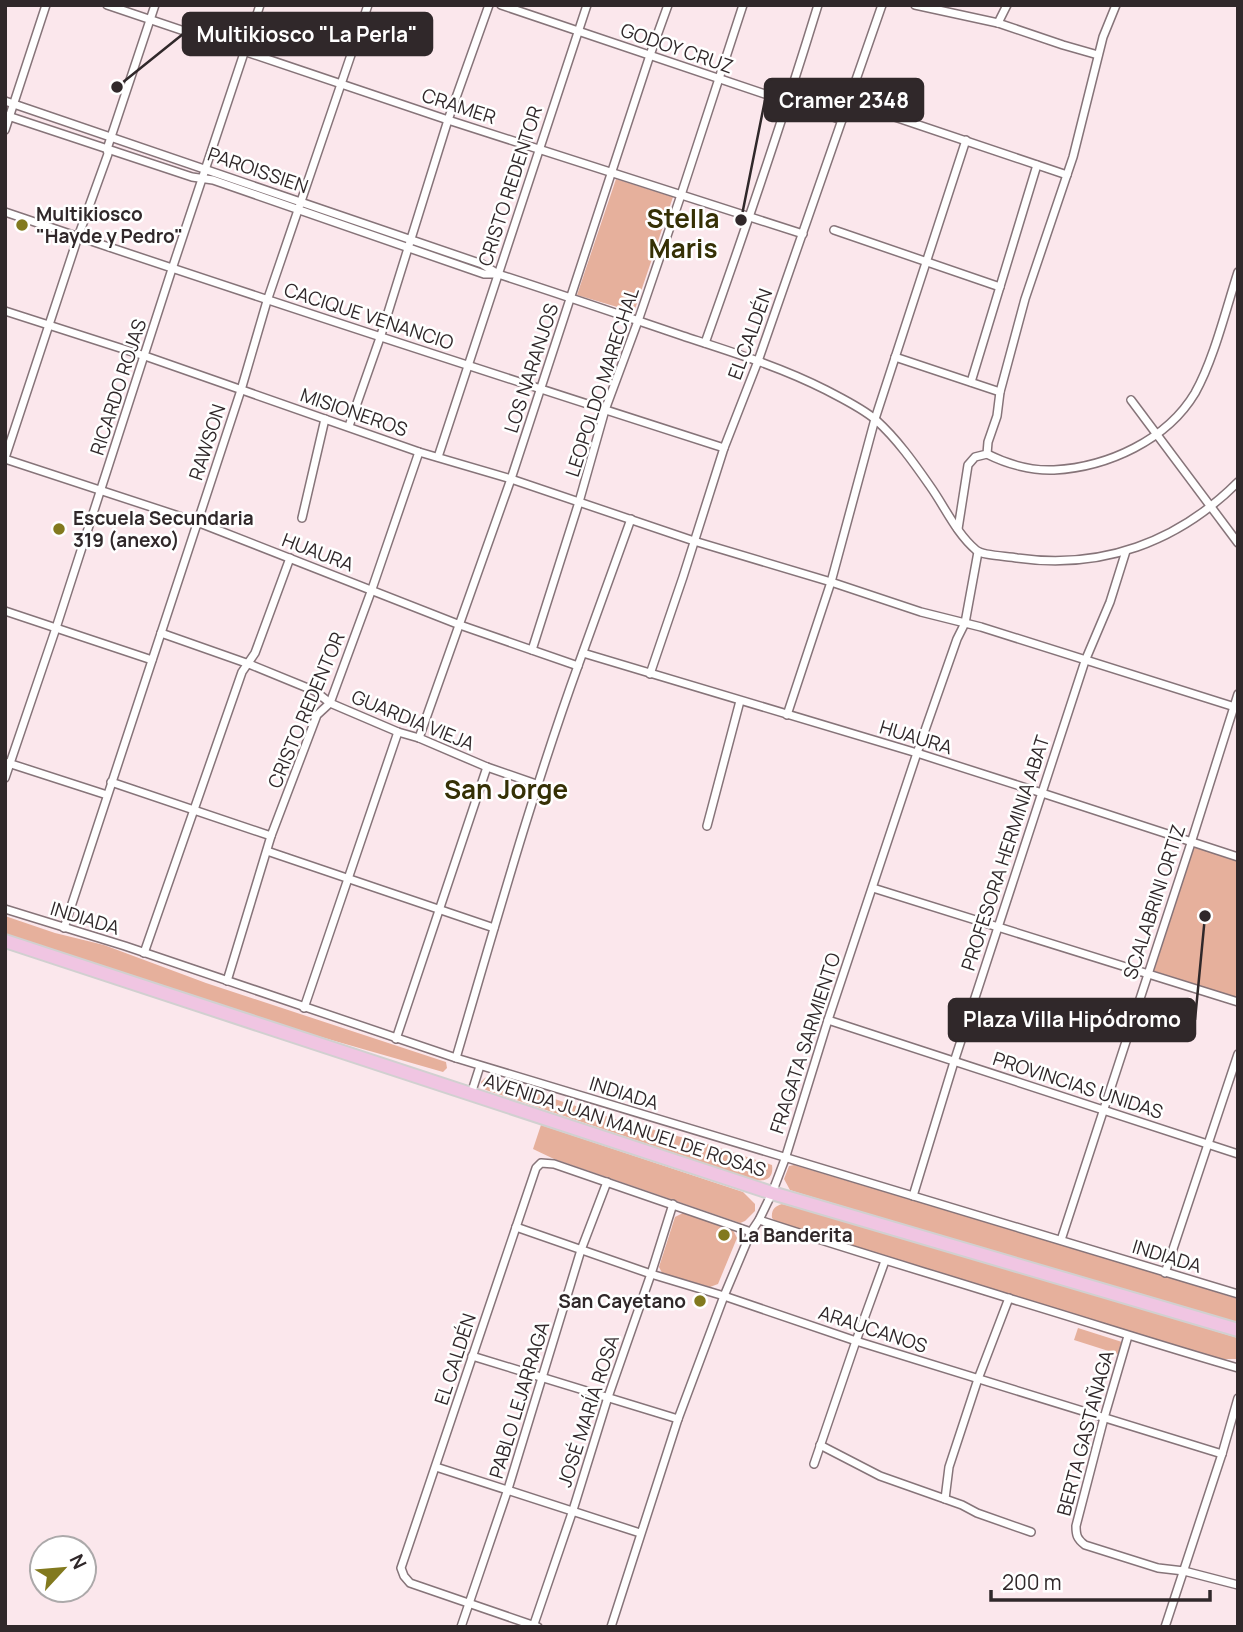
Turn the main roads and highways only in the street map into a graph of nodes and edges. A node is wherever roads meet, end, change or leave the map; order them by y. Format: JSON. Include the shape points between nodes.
{"nodes":[{"id":1,"x":5,"y":941,"type":"edge"},
{"id":2,"x":1238,"y":1330,"type":"edge"}],
"edges":[{"from":1,"to":2,"type":"main road","name":"AVENIDA JUAN MANUEL DE ROSAS","via":[[772,1193]]}]}
